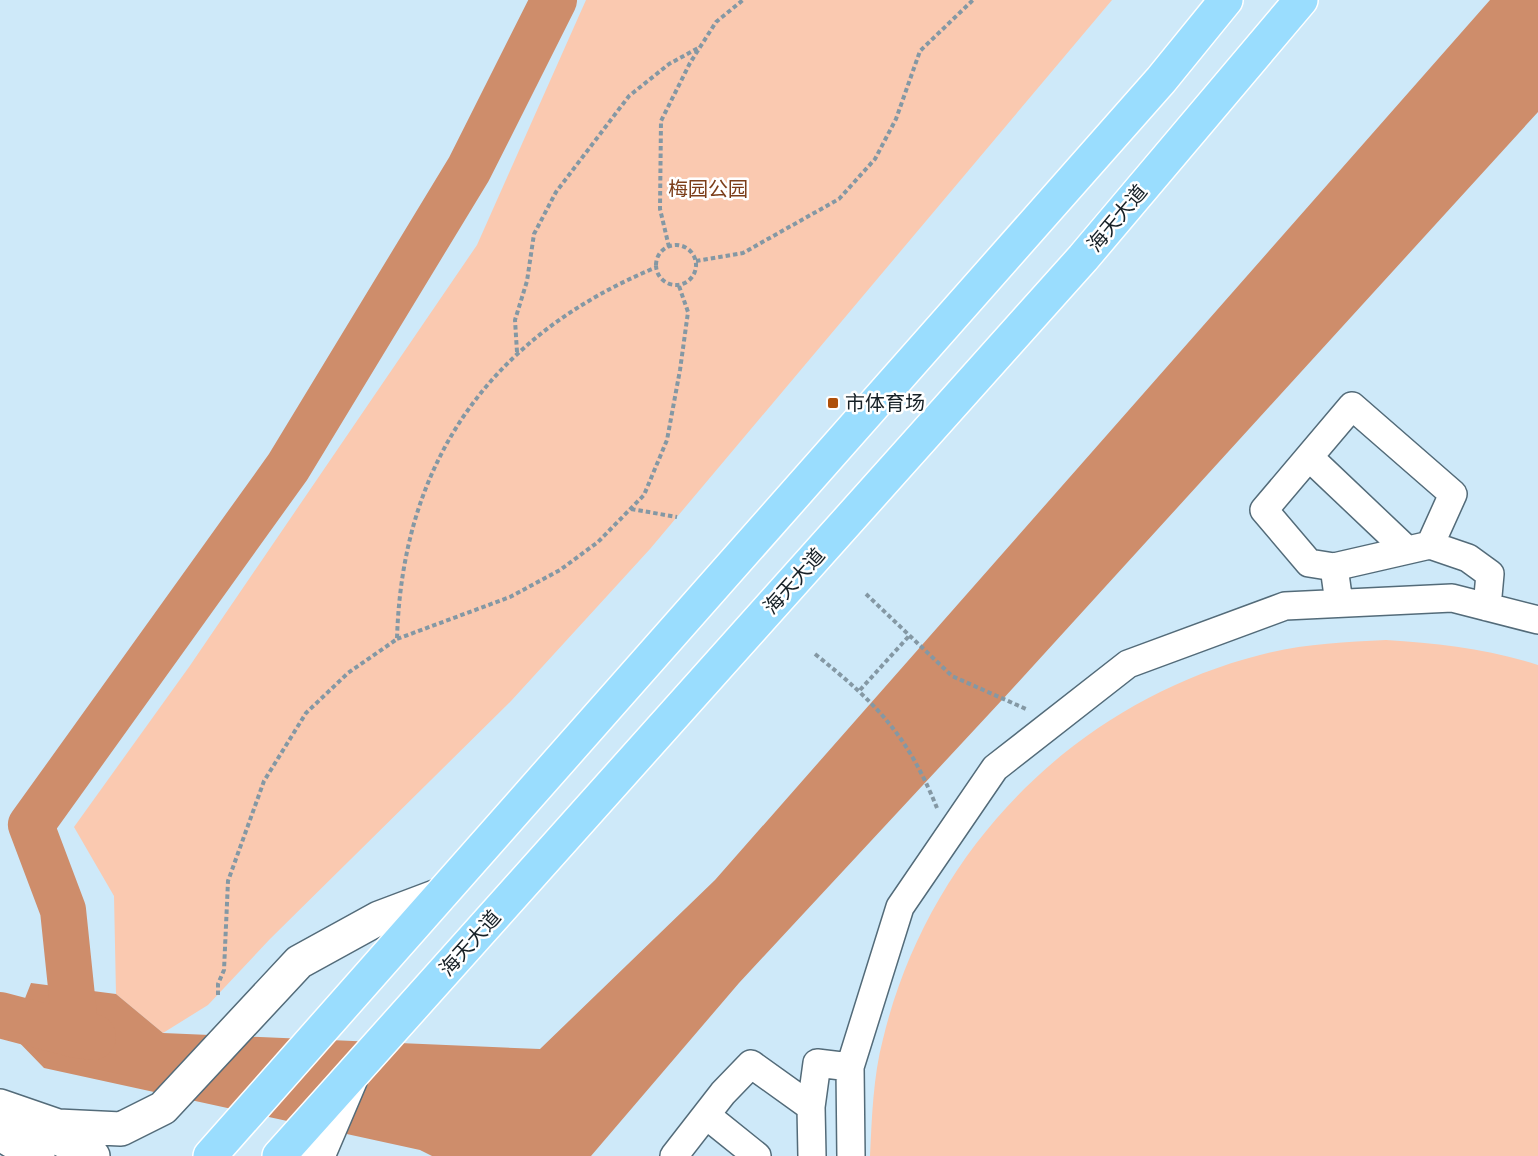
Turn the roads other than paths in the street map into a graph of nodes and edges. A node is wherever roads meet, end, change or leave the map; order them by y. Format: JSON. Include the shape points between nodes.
{"nodes":[{"id":1,"x":1226,"y":0,"type":"edge"},
{"id":2,"x":1301,"y":0,"type":"edge"},
{"id":3,"x":1308,"y":457,"type":"junction"},
{"id":4,"x":1418,"y":548,"type":"junction"},
{"id":5,"x":1334,"y":567,"type":"junction"},
{"id":6,"x":1339,"y":603,"type":"junction"},
{"id":7,"x":1487,"y":607,"type":"junction"},
{"id":8,"x":1538,"y":620,"type":"edge"},
{"id":9,"x":440,"y":895,"type":"junction"},
{"id":10,"x":850,"y":1067,"type":"junction"},
{"id":11,"x":354,"y":1073,"type":"junction"},
{"id":12,"x":811,"y":1107,"type":"junction"},
{"id":13,"x":706,"y":1115,"type":"junction"},
{"id":14,"x":4,"y":1128,"type":"edge"},
{"id":15,"x":38,"y":1156,"type":"edge"},
{"id":16,"x":93,"y":1156,"type":"edge"},
{"id":17,"x":210,"y":1156,"type":"edge"},
{"id":18,"x":279,"y":1156,"type":"edge"},
{"id":19,"x":318,"y":1156,"type":"edge"},
{"id":20,"x":674,"y":1156,"type":"edge"},
{"id":21,"x":757,"y":1156,"type":"edge"},
{"id":22,"x":812,"y":1156,"type":"edge"},
{"id":23,"x":851,"y":1156,"type":"edge"}],
"edges":[{"from":1,"to":9,"type":"main road","via":[[1130,116]]},
{"from":2,"to":11,"type":"main road","name":"海天大道","via":[[1083,258]]},
{"from":3,"to":4,"type":"street"},
{"from":3,"to":4,"type":"street","via":[[1352,406],[1453,494]]},
{"from":3,"to":5,"type":"street","via":[[1264,510],[1309,563]]},
{"from":4,"to":5,"type":"street"},
{"from":4,"to":7,"type":"street","via":[[1468,558],[1490,574]]},
{"from":5,"to":6,"type":"street"},
{"from":6,"to":7,"type":"street","via":[[1452,598]]},
{"from":6,"to":10,"type":"street","via":[[1285,606],[1128,664],[995,768],[900,907]]},
{"from":7,"to":8,"type":"street"},
{"from":9,"to":14,"type":"street","via":[[379,918],[299,962],[163,1108],[121,1129]]},
{"from":9,"to":17,"type":"main road"},
{"from":10,"to":12,"type":"street","via":[[817,1063]]},
{"from":10,"to":23,"type":"street"},
{"from":11,"to":18,"type":"main road","name":"海天大道"},
{"from":11,"to":19,"type":"street"},
{"from":12,"to":13,"type":"street","via":[[751,1064]]},
{"from":12,"to":22,"type":"street"},
{"from":13,"to":20,"type":"street"},
{"from":13,"to":21,"type":"street"},
{"from":14,"to":15,"type":"street"},
{"from":14,"to":16,"type":"street"}]}
